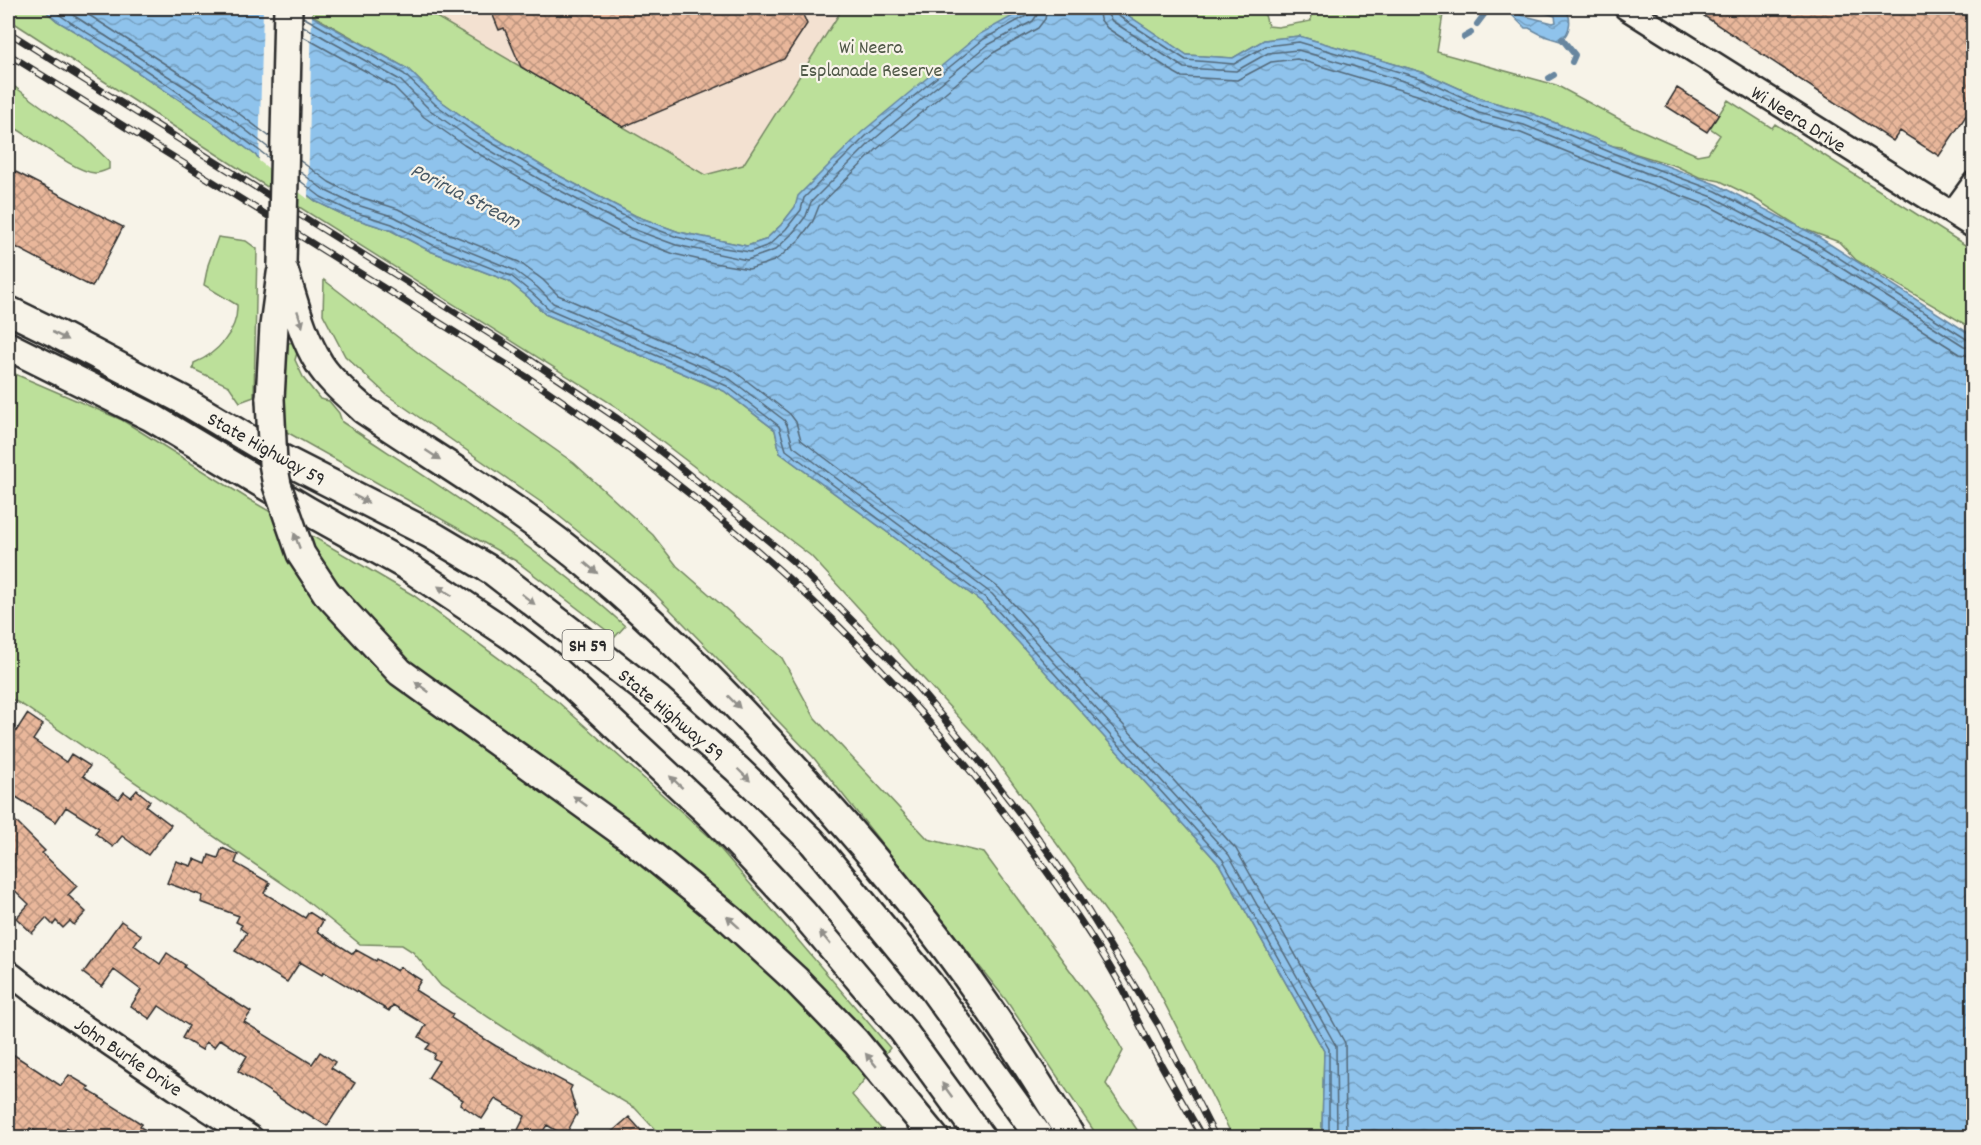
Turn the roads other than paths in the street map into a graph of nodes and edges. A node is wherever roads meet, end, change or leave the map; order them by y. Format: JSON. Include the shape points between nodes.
{"nodes":[{"id":1,"x":288,"y":8,"type":"edge"},
{"id":2,"x":1626,"y":8,"type":"edge"},
{"id":3,"x":1974,"y":183,"type":"edge"},
{"id":4,"x":1952,"y":213,"type":"junction"},
{"id":5,"x":1974,"y":227,"type":"edge"},
{"id":6,"x":282,"y":264,"type":"junction"},
{"id":7,"x":8,"y":310,"type":"edge"},
{"id":8,"x":8,"y":346,"type":"edge"},
{"id":9,"x":8,"y":972,"type":"edge"},
{"id":10,"x":221,"y":1129,"type":"edge"},
{"id":11,"x":252,"y":1137,"type":"edge"},
{"id":12,"x":935,"y":1137,"type":"edge"},
{"id":13,"x":981,"y":1137,"type":"edge"},
{"id":14,"x":1040,"y":1137,"type":"edge"},
{"id":15,"x":1072,"y":1137,"type":"edge"}],
"edges":[{"from":1,"to":6,"type":"main road","bridge":true},
{"from":2,"to":4,"type":"street","name":"Wi Neera Drive"},
{"from":3,"to":4,"type":"street"},
{"from":4,"to":5,"type":"street","name":"Wi Neera Drive"},
{"from":12,"to":6,"type":"main road","one_way":true,"bridge":true,"via":[[856,1042],[731,920],[633,840],[400,672],[326,592],[301,554],[273,463],[270,399]]},
{"from":6,"to":15,"type":"main road","one_way":true,"via":[[303,328],[320,364],[346,393],[364,410],[498,498],[592,568],[687,654],[755,724],[857,838],[938,939],[984,1001]]},
{"from":7,"to":14,"type":"main road","name":"State Highway 59","number":"SH 59","one_way":true,"via":[[183,400],[275,455],[430,534],[494,572],[659,700],[811,840],[930,985]]},
{"from":13,"to":8,"type":"main road","name":"State Highway 59","number":"SH 59","one_way":true,"via":[[903,1031],[803,913],[715,819],[558,672],[405,565],[151,417]]},
{"from":9,"to":10,"type":"street","name":"John Burke Drive"},
{"from":10,"to":11,"type":"street","name":"John Burke Drive"}]}
